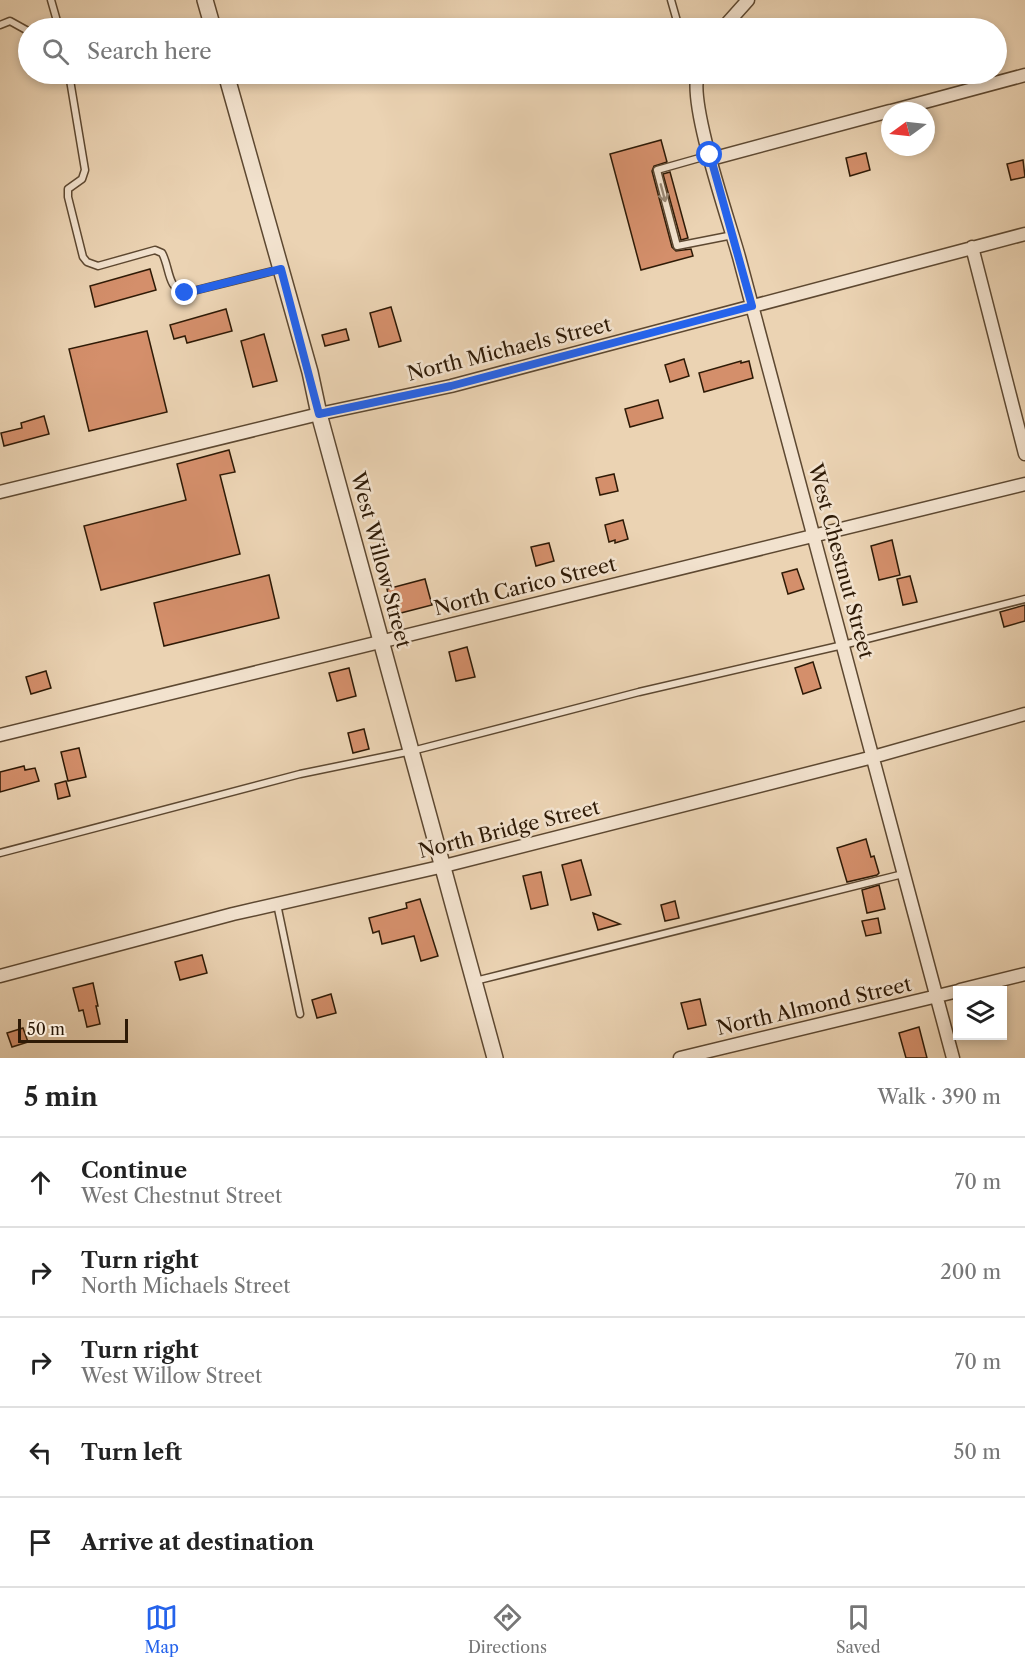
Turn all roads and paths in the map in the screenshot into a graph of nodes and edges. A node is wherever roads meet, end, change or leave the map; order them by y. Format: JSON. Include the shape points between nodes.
{"nodes":[{"id":1,"x":51,"y":0,"type":"edge"},
{"id":2,"x":205,"y":0,"type":"edge"},
{"id":3,"x":671,"y":0,"type":"edge"},
{"id":4,"x":748,"y":0,"type":"edge"},
{"id":5,"x":56,"y":18,"type":"edge"},
{"id":6,"x":210,"y":18,"type":"edge"},
{"id":7,"x":676,"y":18,"type":"edge"},
{"id":8,"x":732,"y":18,"type":"edge"},
{"id":9,"x":18,"y":25,"type":"edge"},
{"id":10,"x":0,"y":26,"type":"edge"},
{"id":11,"x":1025,"y":75,"type":"edge"},
{"id":12,"x":1007,"y":80,"type":"edge"},
{"id":13,"x":71,"y":84,"type":"edge"},
{"id":14,"x":229,"y":84,"type":"edge"},
{"id":15,"x":696,"y":84,"type":"edge"},
{"id":16,"x":991,"y":84,"type":"edge"},
{"id":17,"x":924,"y":102,"type":"edge"},
{"id":18,"x":881,"y":113,"type":"edge"},
{"id":19,"x":711,"y":157,"type":"junction"},
{"id":20,"x":1025,"y":234,"type":"edge"},
{"id":21,"x":733,"y":235,"type":"junction"},
{"id":22,"x":972,"y":247,"type":"junction"},
{"id":23,"x":281,"y":269,"type":"junction"},
{"id":24,"x":752,"y":306,"type":"junction"},
{"id":25,"x":319,"y":414,"type":"junction"},
{"id":26,"x":1025,"y":454,"type":"edge"},
{"id":27,"x":1025,"y":484,"type":"edge"},
{"id":28,"x":0,"y":492,"type":"edge"},
{"id":29,"x":814,"y":536,"type":"junction"},
{"id":30,"x":1025,"y":599,"type":"edge"},
{"id":31,"x":382,"y":641,"type":"junction"},
{"id":32,"x":843,"y":645,"type":"junction"},
{"id":33,"x":1025,"y":714,"type":"edge"},
{"id":34,"x":0,"y":735,"type":"edge"},
{"id":35,"x":412,"y":750,"type":"junction"},
{"id":36,"x":873,"y":757,"type":"junction"},
{"id":37,"x":0,"y":853,"type":"edge"},
{"id":38,"x":444,"y":866,"type":"junction"},
{"id":39,"x":904,"y":873,"type":"junction"},
{"id":40,"x":277,"y":904,"type":"junction"},
{"id":41,"x":1025,"y":974,"type":"edge"},
{"id":42,"x":0,"y":976,"type":"edge"},
{"id":43,"x":475,"y":981,"type":"junction"},
{"id":44,"x":978,"y":986,"type":"edge"},
{"id":45,"x":953,"y":993,"type":"edge"},
{"id":46,"x":937,"y":997,"type":"junction"},
{"id":47,"x":300,"y":1014,"type":"dead end"},
{"id":48,"x":495,"y":1058,"type":"edge"},
{"id":49,"x":680,"y":1058,"type":"edge"},
{"id":50,"x":954,"y":1058,"type":"edge"}],
"edges":[{"from":1,"to":5,"type":"lane"},
{"from":2,"to":6,"type":"street"},
{"from":3,"to":7,"type":"lane"},
{"from":4,"to":8,"type":"street"},
{"from":9,"to":10,"type":"lane","via":[[10,21]]},
{"from":11,"to":12,"type":"street"},
{"from":13,"to":23,"type":"lane","via":[[85,170],[82,179],[68,189],[68,197],[87,262],[98,266],[155,250],[166,260],[172,287],[185,293]]},
{"from":14,"to":23,"type":"street","name":"West Willow Street"},
{"from":15,"to":19,"type":"street","name":"West Chestnut Street"},
{"from":16,"to":17,"type":"street"},
{"from":18,"to":19,"type":"street"},
{"from":19,"to":21,"type":"street","name":"West Chestnut Street"},
{"from":19,"to":21,"type":"lane","one_way":true,"via":[[657,170],[677,246]]},
{"from":20,"to":22,"type":"street","name":"North Michaels Street"},
{"from":21,"to":24,"type":"street","name":"West Chestnut Street"},
{"from":22,"to":24,"type":"street","name":"North Michaels Street"},
{"from":22,"to":26,"type":"street"},
{"from":23,"to":25,"type":"street","name":"West Willow Street"},
{"from":24,"to":25,"type":"street","name":"North Michaels Street","via":[[451,386]]},
{"from":24,"to":29,"type":"street","name":"West Chestnut Street"},
{"from":25,"to":28,"type":"street","name":"North Michaels Street"},
{"from":25,"to":31,"type":"street","name":"West Willow Street"},
{"from":27,"to":29,"type":"street","name":"North Carico Street"},
{"from":29,"to":31,"type":"street","name":"North Carico Street"},
{"from":29,"to":32,"type":"street","name":"West Chestnut Street"},
{"from":30,"to":32,"type":"lane"},
{"from":31,"to":34,"type":"street","name":"North Carico Street"},
{"from":31,"to":35,"type":"street","name":"West Willow Street"},
{"from":32,"to":35,"type":"lane"},
{"from":32,"to":36,"type":"street","name":"West Chestnut Street"},
{"from":33,"to":36,"type":"street","name":"North Bridge Street"},
{"from":35,"to":37,"type":"lane","via":[[300,774]]},
{"from":35,"to":38,"type":"street","name":"West Willow Street"},
{"from":36,"to":38,"type":"street","name":"North Bridge Street"},
{"from":36,"to":39,"type":"street","name":"West Chestnut Street"},
{"from":38,"to":40,"type":"street","name":"North Bridge Street"},
{"from":38,"to":43,"type":"street","name":"West Willow Street"},
{"from":39,"to":43,"type":"lane"},
{"from":39,"to":46,"type":"street","name":"West Chestnut Street"},
{"from":40,"to":42,"type":"street","name":"North Bridge Street"},
{"from":40,"to":47,"type":"lane"},
{"from":41,"to":44,"type":"street","name":"North Almond Street"},
{"from":43,"to":48,"type":"street","name":"West Willow Street"},
{"from":45,"to":46,"type":"street","name":"North Almond Street"},
{"from":46,"to":49,"type":"street","name":"North Almond Street"},
{"from":46,"to":50,"type":"street","name":"West Chestnut Street"}]}
